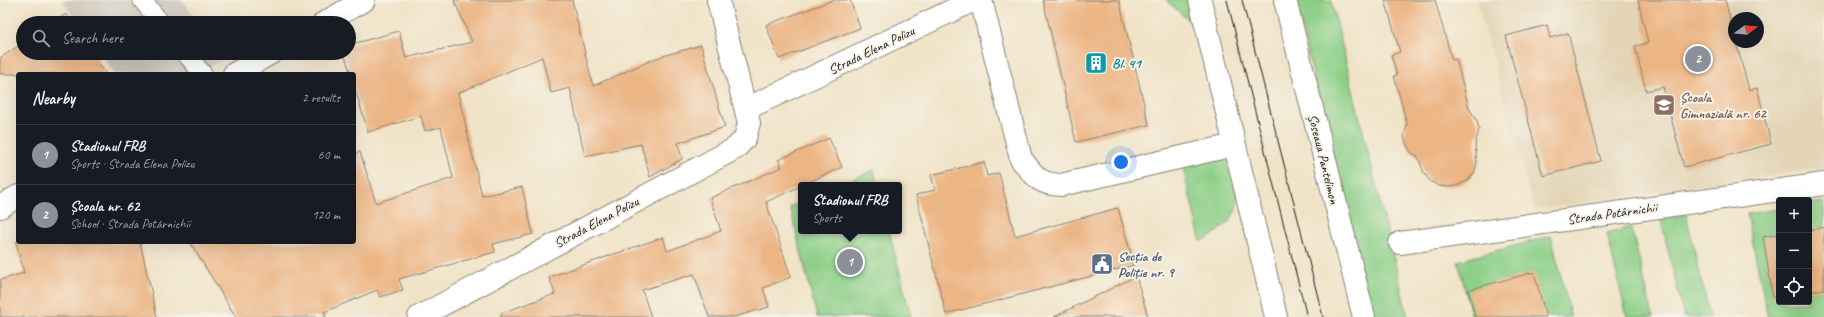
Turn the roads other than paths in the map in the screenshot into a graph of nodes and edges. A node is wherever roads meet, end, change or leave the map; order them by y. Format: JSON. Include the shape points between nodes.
{"nodes":[{"id":1,"x":142,"y":0,"type":"edge"},
{"id":2,"x":364,"y":0,"type":"edge"},
{"id":3,"x":718,"y":0,"type":"edge"},
{"id":4,"x":974,"y":0,"type":"edge"},
{"id":5,"x":981,"y":0,"type":"edge"},
{"id":6,"x":1200,"y":0,"type":"edge"},
{"id":7,"x":1285,"y":0,"type":"edge"},
{"id":8,"x":155,"y":16,"type":"edge"},
{"id":9,"x":336,"y":16,"type":"edge"},
{"id":10,"x":191,"y":60,"type":"edge"},
{"id":11,"x":259,"y":60,"type":"edge"},
{"id":12,"x":201,"y":72,"type":"edge"},
{"id":13,"x":238,"y":72,"type":"edge"},
{"id":14,"x":746,"y":109,"type":"junction"},
{"id":15,"x":1234,"y":145,"type":"junction"},
{"id":16,"x":1824,"y":184,"type":"edge"},
{"id":17,"x":16,"y":197,"type":"edge"},
{"id":18,"x":0,"y":206,"type":"edge"},
{"id":19,"x":1400,"y":244,"type":"dead end"},
{"id":20,"x":419,"y":317,"type":"edge"},
{"id":21,"x":1276,"y":317,"type":"edge"},
{"id":22,"x":1364,"y":317,"type":"edge"}],
"edges":[{"from":1,"to":8,"type":"lane"},
{"from":2,"to":9,"type":"street"},
{"from":3,"to":14,"type":"street","name":"Strada Elena Polizu"},
{"from":4,"to":14,"type":"street","name":"Strada Elena Polizu"},
{"from":5,"to":15,"type":"street","via":[[1021,158],[1034,176],[1046,184],[1061,185]]},
{"from":6,"to":15,"type":"street"},
{"from":7,"to":22,"type":"street","name":"Șoseaua Pantelimon"},
{"from":10,"to":12,"type":"lane"},
{"from":11,"to":13,"type":"street"},
{"from":14,"to":20,"type":"street","name":"Strada Elena Polizu","via":[[749,123],[745,138],[736,148]]},
{"from":15,"to":21,"type":"street"},
{"from":16,"to":19,"type":"street","name":"Strada Potârnichii"},
{"from":17,"to":18,"type":"street"}]}
